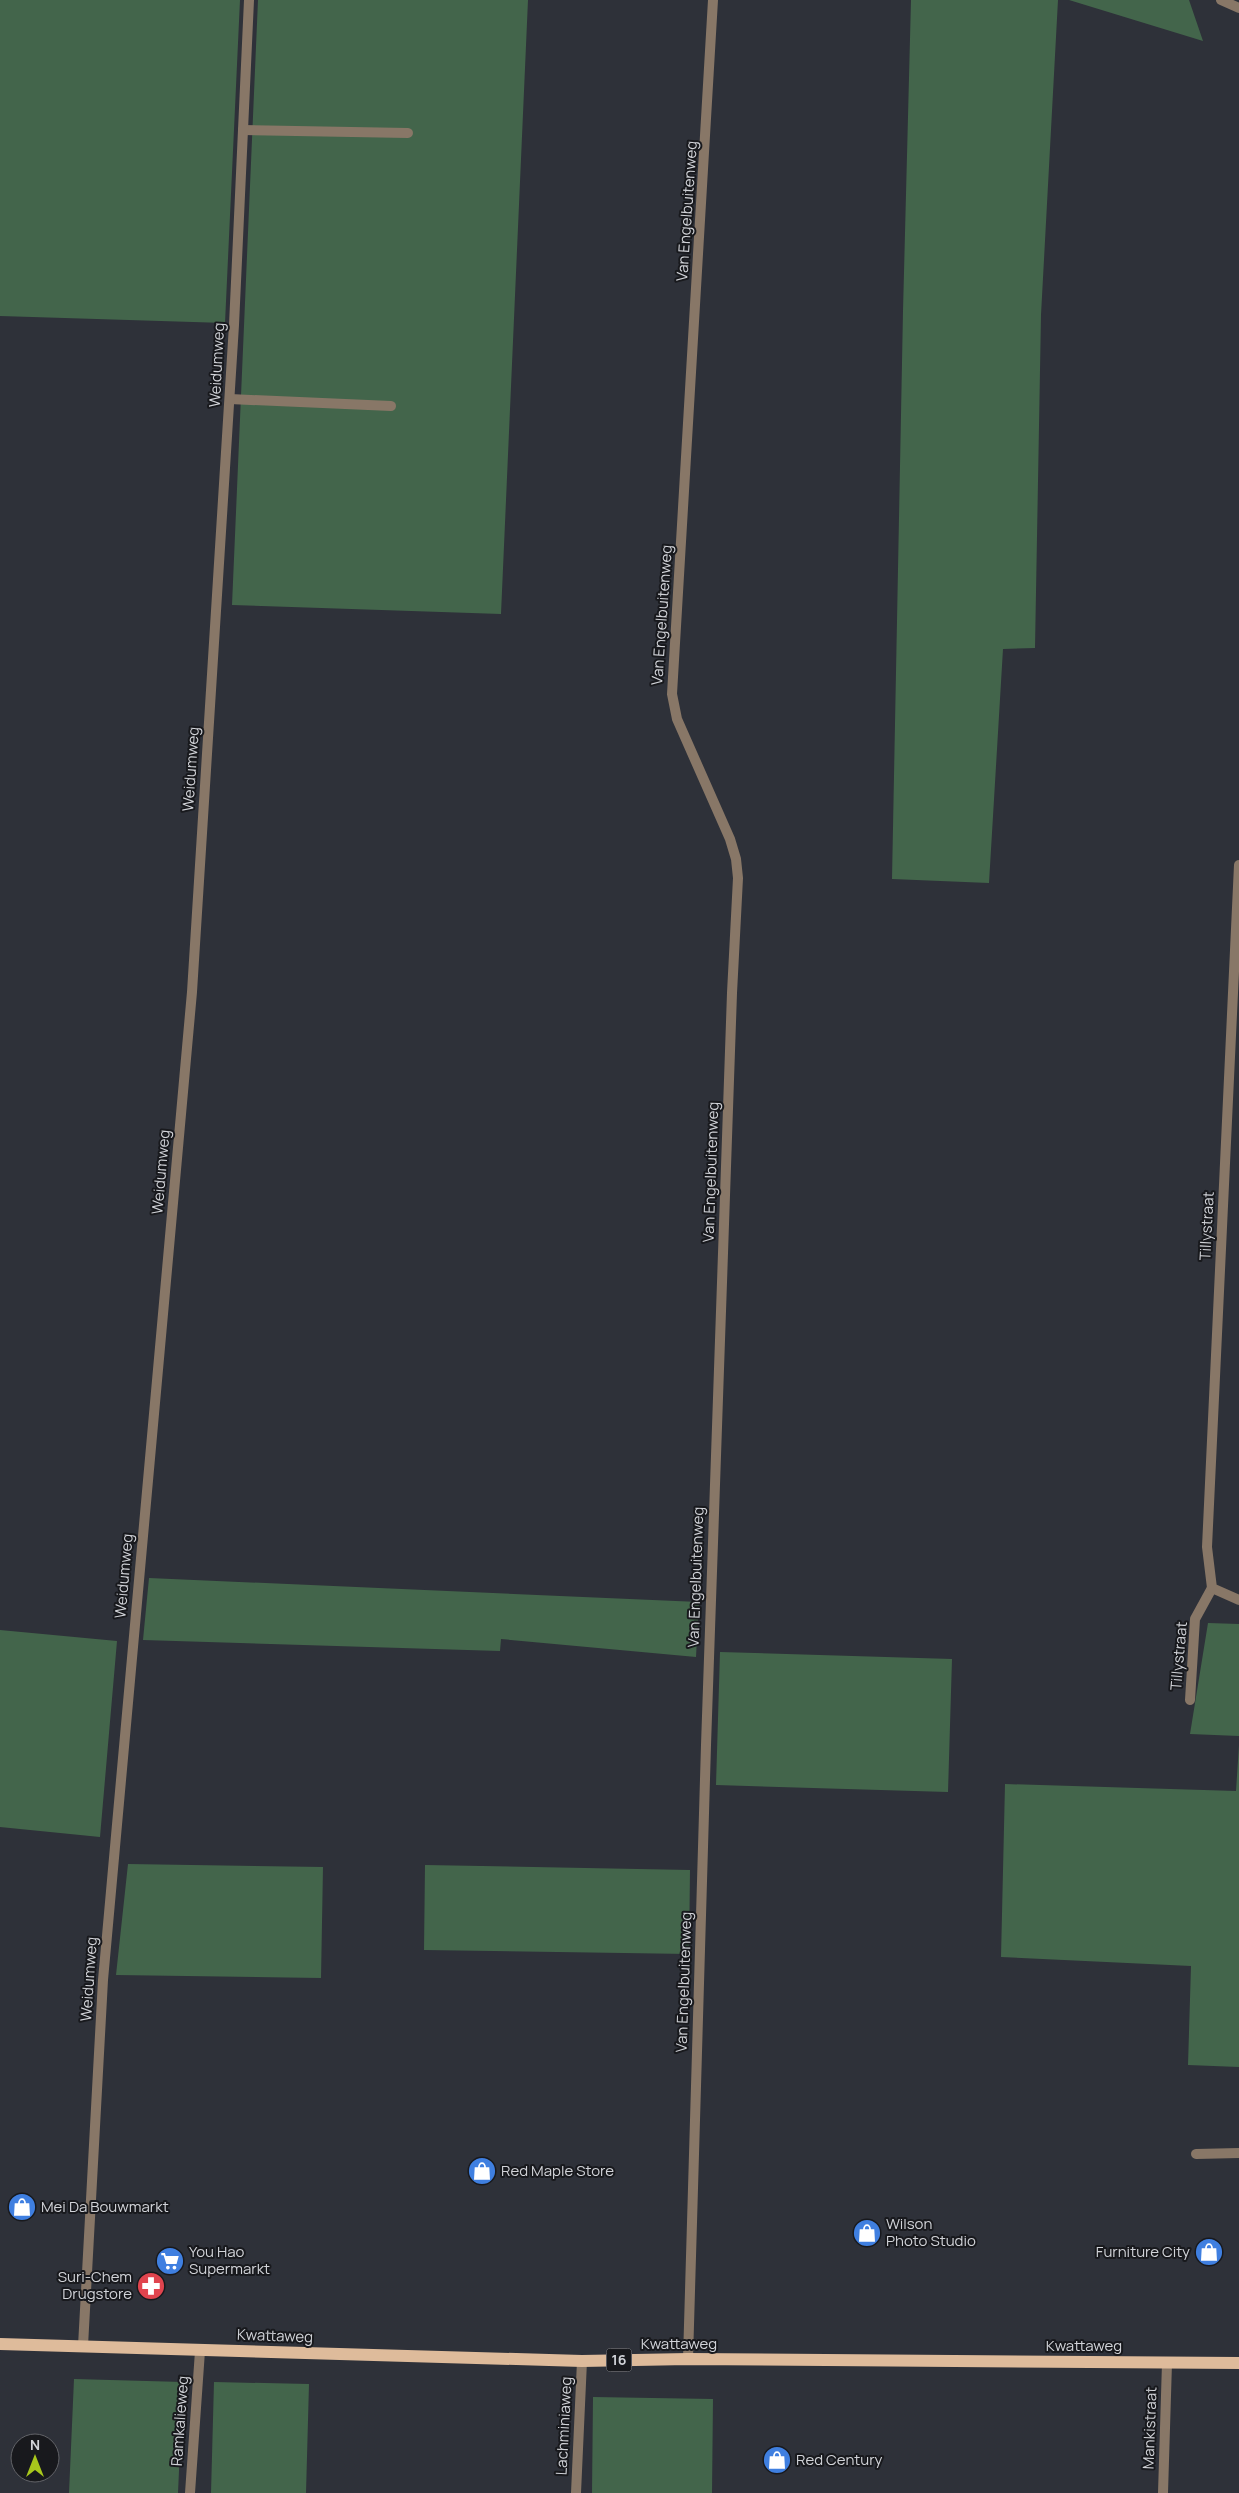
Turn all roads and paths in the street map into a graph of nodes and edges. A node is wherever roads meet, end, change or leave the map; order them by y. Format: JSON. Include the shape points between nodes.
{"nodes":[{"id":1,"x":249,"y":0,"type":"edge"},
{"id":2,"x":713,"y":0,"type":"edge"},
{"id":3,"x":1221,"y":0,"type":"edge"},
{"id":4,"x":1239,"y":8,"type":"edge"},
{"id":5,"x":243,"y":130,"type":"junction"},
{"id":6,"x":408,"y":134,"type":"dead end"},
{"id":7,"x":230,"y":399,"type":"junction"},
{"id":8,"x":391,"y":406,"type":"dead end"},
{"id":9,"x":1239,"y":865,"type":"edge"},
{"id":10,"x":1212,"y":1588,"type":"junction"},
{"id":11,"x":1239,"y":1600,"type":"edge"},
{"id":12,"x":1190,"y":1700,"type":"dead end"},
{"id":13,"x":1239,"y":2153,"type":"edge"},
{"id":14,"x":1196,"y":2154,"type":"dead end"},
{"id":15,"x":0,"y":2344,"type":"edge"},
{"id":16,"x":82,"y":2346,"type":"junction"},
{"id":17,"x":200,"y":2351,"type":"junction"},
{"id":18,"x":688,"y":2359,"type":"junction"},
{"id":19,"x":582,"y":2361,"type":"junction"},
{"id":20,"x":1167,"y":2363,"type":"junction"},
{"id":21,"x":1239,"y":2363,"type":"edge"},
{"id":22,"x":190,"y":2493,"type":"edge"},
{"id":23,"x":576,"y":2493,"type":"edge"},
{"id":24,"x":1163,"y":2493,"type":"edge"}],
"edges":[{"from":1,"to":5,"type":"street","name":"Weidumweg"},
{"from":2,"to":18,"type":"street","name":"Van Engelbuitenweg","via":[[672,694],[677,719],[730,839],[738,878],[706,1745]]},
{"from":3,"to":4,"type":"street"},
{"from":5,"to":6,"type":"street"},
{"from":5,"to":7,"type":"street","name":"Weidumweg"},
{"from":7,"to":8,"type":"street"},
{"from":7,"to":16,"type":"street","name":"Weidumweg","via":[[192,992],[103,1980]]},
{"from":9,"to":10,"type":"street","name":"Tillystraat","via":[[1207,1547]]},
{"from":10,"to":11,"type":"street"},
{"from":10,"to":12,"type":"street","name":"Tillystraat","via":[[1195,1619]]},
{"from":13,"to":14,"type":"street"},
{"from":15,"to":16,"type":"main road","name":"Kwattaweg","number":"16"},
{"from":16,"to":17,"type":"main road","name":"Kwattaweg","number":"16"},
{"from":17,"to":19,"type":"main road","name":"Kwattaweg","number":"16"},
{"from":17,"to":22,"type":"street","name":"Ramkalieweg"},
{"from":18,"to":19,"type":"main road","name":"Kwattaweg","number":"16"},
{"from":18,"to":20,"type":"main road","name":"Kwattaweg","number":"16"},
{"from":19,"to":23,"type":"street","name":"Lachminiaweg"},
{"from":20,"to":21,"type":"main road","name":"Kwattaweg","number":"16"},
{"from":20,"to":24,"type":"street","name":"Mankistraat"}]}
